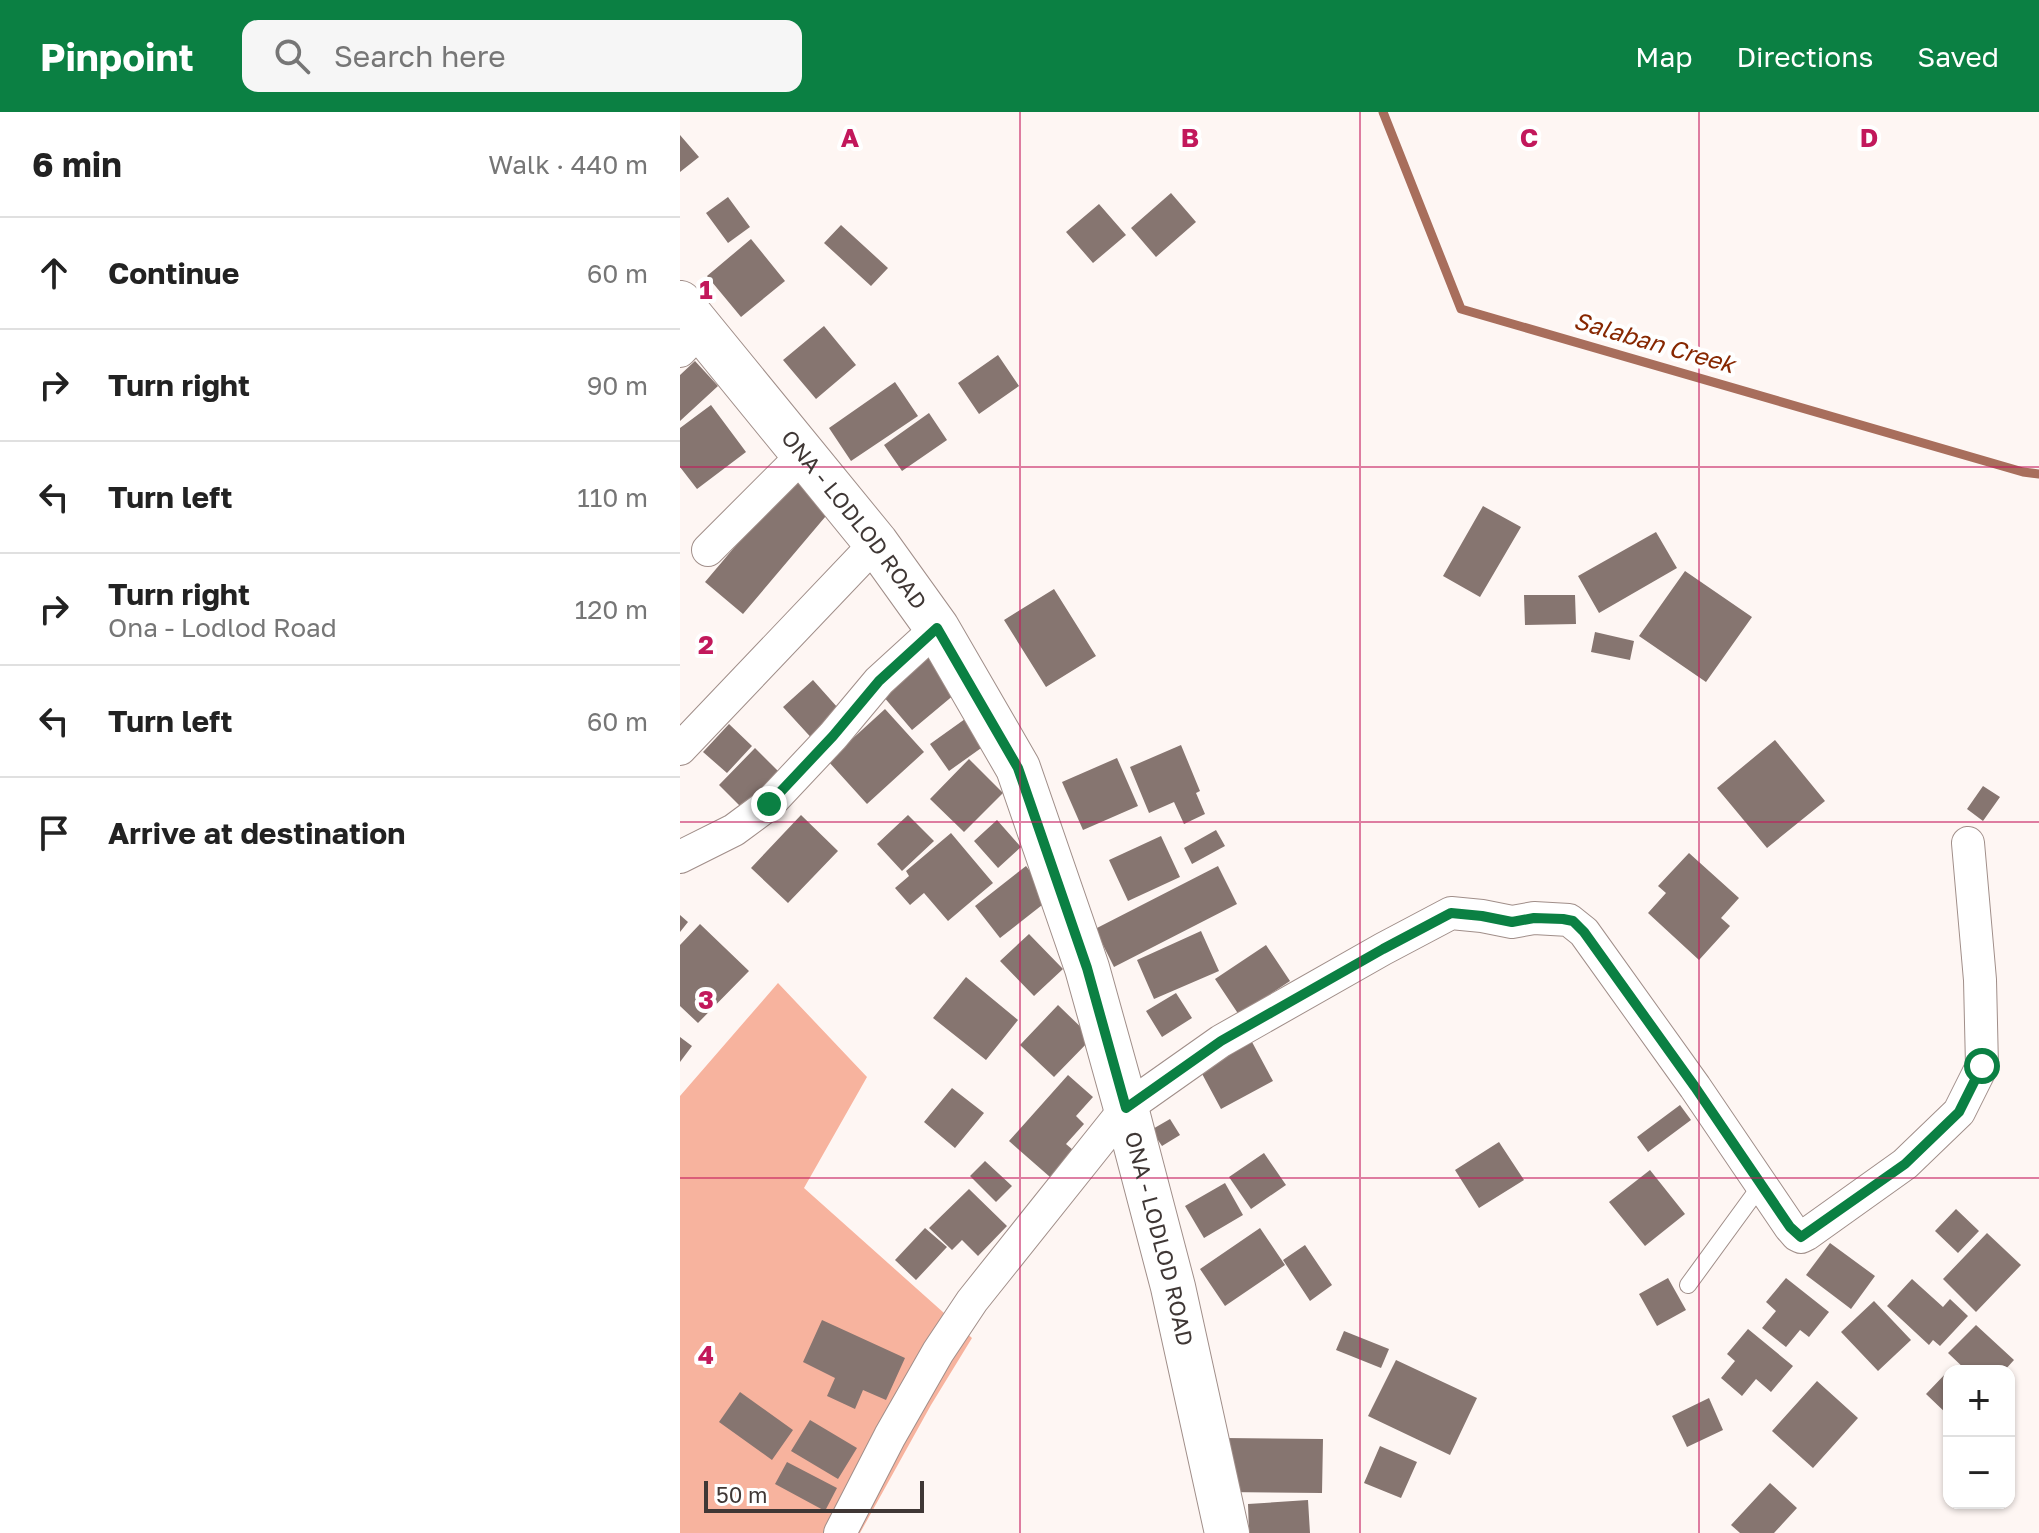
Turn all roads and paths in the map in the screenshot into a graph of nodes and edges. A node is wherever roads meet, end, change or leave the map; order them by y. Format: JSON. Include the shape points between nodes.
{"nodes":[{"id":1,"x":687,"y":327,"type":"edge"},
{"id":2,"x":804,"y":454,"type":"junction"},
{"id":3,"x":876,"y":543,"type":"junction"},
{"id":4,"x":708,"y":550,"type":"dead end"},
{"id":5,"x":937,"y":628,"type":"junction"},
{"id":6,"x":680,"y":749,"type":"edge"},
{"id":7,"x":1968,"y":843,"type":"dead end"},
{"id":8,"x":680,"y":857,"type":"edge"},
{"id":9,"x":1126,"y":1108,"type":"junction"},
{"id":10,"x":1761,"y":1185,"type":"junction"},
{"id":11,"x":1688,"y":1285,"type":"dead end"},
{"id":12,"x":840,"y":1533,"type":"edge"},
{"id":13,"x":1227,"y":1533,"type":"edge"}],
"edges":[{"from":1,"to":2,"type":"main road","name":"ONA - LODLOD ROAD"},
{"from":2,"to":3,"type":"main road","name":"ONA - LODLOD ROAD"},
{"from":2,"to":4,"type":"street"},
{"from":3,"to":5,"type":"main road","name":"ONA - LODLOD ROAD"},
{"from":3,"to":6,"type":"street"},
{"from":5,"to":8,"type":"street","via":[[879,681],[769,804],[734,830]]},
{"from":5,"to":9,"type":"main road","name":"ONA - LODLOD ROAD","via":[[1018,768],[1087,968]]},
{"from":7,"to":10,"type":"street","via":[[1982,1066],[1959,1112],[1905,1164],[1801,1237]]},
{"from":9,"to":10,"type":"street","via":[[1221,1041],[1451,913],[1512,922],[1563,919],[1584,932]]},
{"from":9,"to":12,"type":"street","via":[[964,1313],[890,1436]]},
{"from":9,"to":13,"type":"main road","name":"ONA - LODLOD ROAD","via":[[1173,1287]]},
{"from":10,"to":11,"type":"lane"}]}
